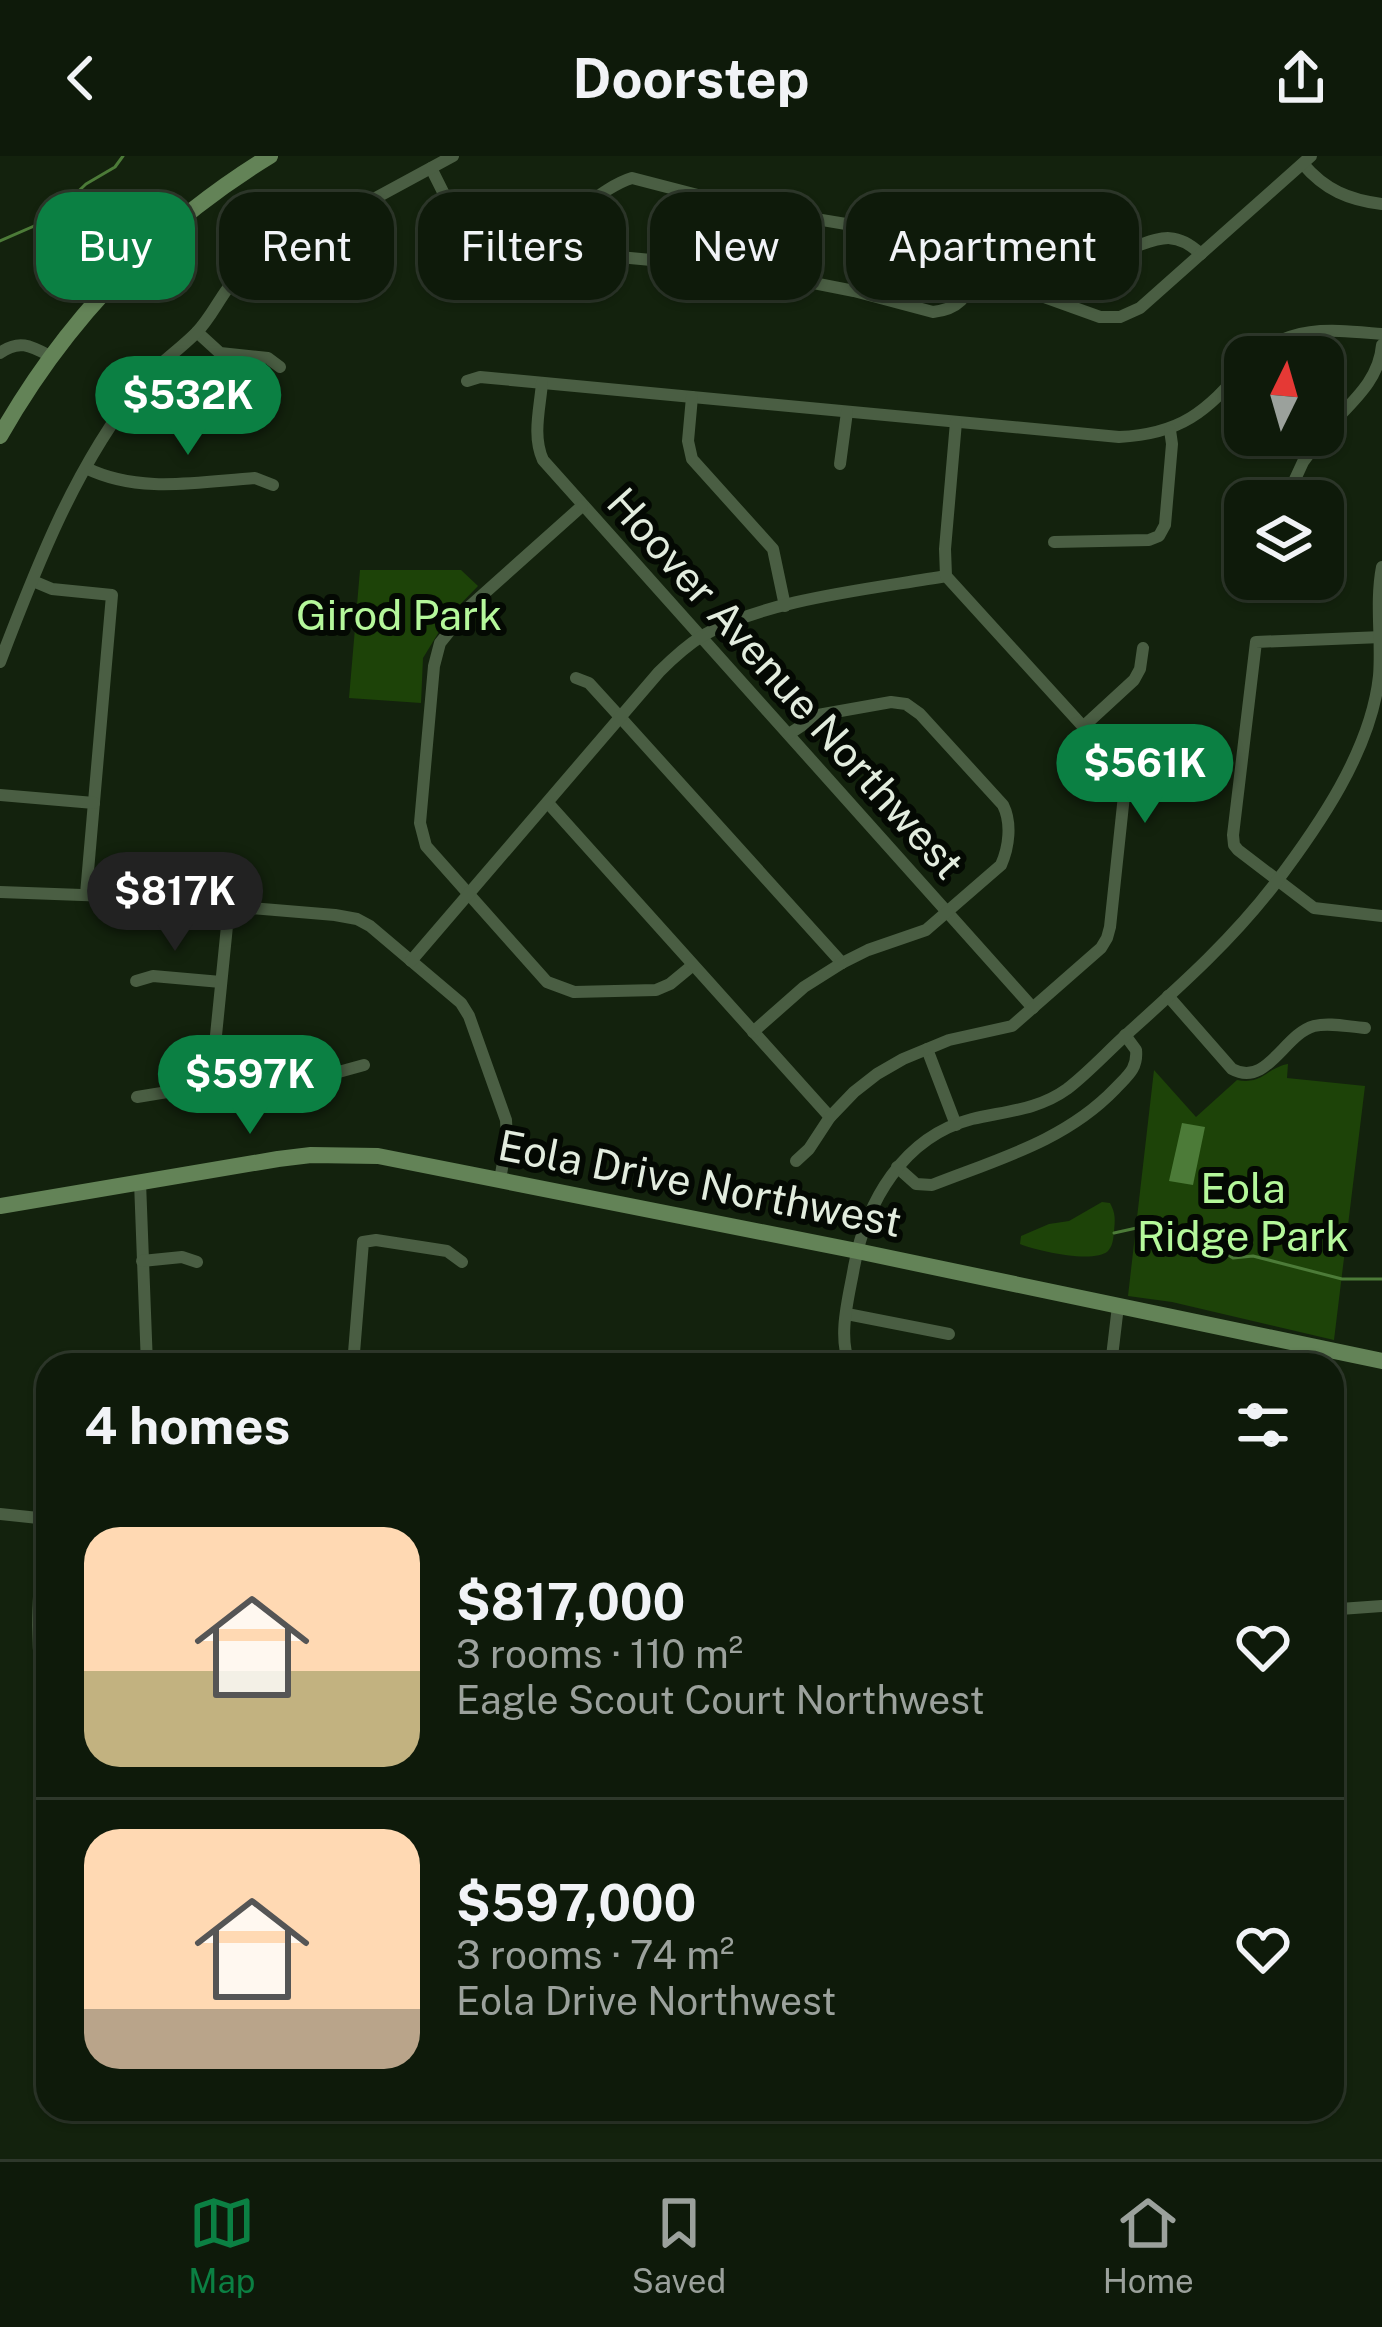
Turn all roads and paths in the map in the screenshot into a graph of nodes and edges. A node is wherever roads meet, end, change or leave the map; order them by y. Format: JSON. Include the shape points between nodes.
{"nodes":[{"id":1,"x":270,"y":156,"type":"edge"},
{"id":2,"x":454,"y":156,"type":"edge"},
{"id":3,"x":1307,"y":160,"type":"edge"},
{"id":4,"x":431,"y":168,"type":"junction"},
{"id":5,"x":443,"y":192,"type":"edge"},
{"id":6,"x":603,"y":192,"type":"edge"},
{"id":7,"x":688,"y":192,"type":"edge"},
{"id":8,"x":1382,"y":204,"type":"edge"},
{"id":9,"x":1139,"y":243,"type":"edge"},
{"id":10,"x":1202,"y":254,"type":"junction"},
{"id":11,"x":888,"y":300,"type":"edge"},
{"id":12,"x":963,"y":300,"type":"edge"},
{"id":13,"x":1051,"y":300,"type":"edge"},
{"id":14,"x":197,"y":332,"type":"junction"},
{"id":15,"x":1382,"y":334,"type":"edge"},
{"id":16,"x":1290,"y":336,"type":"edge"},
{"id":17,"x":1382,"y":345,"type":"edge"},
{"id":18,"x":0,"y":353,"type":"edge"},
{"id":19,"x":50,"y":356,"type":"junction"},
{"id":20,"x":280,"y":367,"type":"dead end"},
{"id":21,"x":467,"y":381,"type":"dead end"},
{"id":22,"x":542,"y":383,"type":"junction"},
{"id":23,"x":1224,"y":390,"type":"edge"},
{"id":24,"x":692,"y":397,"type":"junction"},
{"id":25,"x":1344,"y":411,"type":"edge"},
{"id":26,"x":847,"y":412,"type":"junction"},
{"id":27,"x":956,"y":422,"type":"junction"},
{"id":28,"x":1170,"y":430,"type":"junction"},
{"id":29,"x":0,"y":436,"type":"edge"},
{"id":30,"x":840,"y":464,"type":"dead end"},
{"id":31,"x":86,"y":468,"type":"junction"},
{"id":32,"x":273,"y":485,"type":"dead end"},
{"id":33,"x":582,"y":506,"type":"junction"},
{"id":34,"x":1054,"y":542,"type":"dead end"},
{"id":35,"x":1382,"y":568,"type":"edge"},
{"id":36,"x":946,"y":576,"type":"junction"},
{"id":37,"x":33,"y":581,"type":"junction"},
{"id":38,"x":785,"y":605,"type":"junction"},
{"id":39,"x":701,"y":637,"type":"junction"},
{"id":40,"x":1381,"y":637,"type":"edge"},
{"id":41,"x":1143,"y":648,"type":"dead end"},
{"id":42,"x":0,"y":662,"type":"edge"},
{"id":43,"x":576,"y":678,"type":"dead end"},
{"id":44,"x":620,"y":717,"type":"junction"},
{"id":45,"x":1084,"y":726,"type":"junction"},
{"id":46,"x":789,"y":734,"type":"junction"},
{"id":47,"x":0,"y":795,"type":"edge"},
{"id":48,"x":94,"y":803,"type":"junction"},
{"id":49,"x":548,"y":803,"type":"junction"},
{"id":50,"x":1277,"y":880,"type":"junction"},
{"id":51,"x":0,"y":892,"type":"edge"},
{"id":52,"x":86,"y":894,"type":"junction"},
{"id":53,"x":469,"y":894,"type":"junction"},
{"id":54,"x":229,"y":906,"type":"junction"},
{"id":55,"x":948,"y":912,"type":"junction"},
{"id":56,"x":1382,"y":916,"type":"edge"},
{"id":57,"x":411,"y":961,"type":"junction"},
{"id":58,"x":842,"y":963,"type":"junction"},
{"id":59,"x":693,"y":965,"type":"junction"},
{"id":60,"x":136,"y":981,"type":"dead end"},
{"id":61,"x":221,"y":982,"type":"junction"},
{"id":62,"x":1168,"y":996,"type":"junction"},
{"id":63,"x":1033,"y":1009,"type":"junction"},
{"id":64,"x":1365,"y":1028,"type":"dead end"},
{"id":65,"x":753,"y":1032,"type":"junction"},
{"id":66,"x":1125,"y":1036,"type":"junction"},
{"id":67,"x":927,"y":1049,"type":"junction"},
{"id":68,"x":364,"y":1065,"type":"dead end"},
{"id":69,"x":212,"y":1085,"type":"junction"},
{"id":70,"x":137,"y":1097,"type":"dead end"},
{"id":71,"x":830,"y":1117,"type":"junction"},
{"id":72,"x":956,"y":1125,"type":"junction"},
{"id":73,"x":796,"y":1161,"type":"dead end"},
{"id":74,"x":897,"y":1167,"type":"junction"},
{"id":75,"x":500,"y":1180,"type":"junction"},
{"id":76,"x":140,"y":1182,"type":"junction"},
{"id":77,"x":0,"y":1206,"type":"edge"},
{"id":78,"x":857,"y":1251,"type":"junction"},
{"id":79,"x":142,"y":1261,"type":"junction"},
{"id":80,"x":197,"y":1262,"type":"dead end"},
{"id":81,"x":462,"y":1262,"type":"dead end"},
{"id":82,"x":1118,"y":1306,"type":"junction"},
{"id":83,"x":847,"y":1314,"type":"junction"},
{"id":84,"x":949,"y":1334,"type":"dead end"},
{"id":85,"x":146,"y":1353,"type":"edge"},
{"id":86,"x":353,"y":1353,"type":"edge"},
{"id":87,"x":847,"y":1353,"type":"edge"},
{"id":88,"x":1112,"y":1353,"type":"edge"},
{"id":89,"x":1382,"y":1360,"type":"edge"},
{"id":90,"x":0,"y":1514,"type":"edge"},
{"id":91,"x":36,"y":1517,"type":"edge"},
{"id":92,"x":1382,"y":1606,"type":"edge"},
{"id":93,"x":1344,"y":1609,"type":"edge"}],
"edges":[{"from":1,"to":19,"type":"main road","via":[[146,249]]},
{"from":2,"to":4,"type":"street"},
{"from":3,"to":8,"type":"street","via":[[1327,188]]},
{"from":3,"to":10,"type":"street"},
{"from":4,"to":5,"type":"street"},
{"from":4,"to":14,"type":"street","via":[[244,272]]},
{"from":6,"to":7,"type":"street","via":[[632,178]]},
{"from":9,"to":10,"type":"street","via":[[1189,242]]},
{"from":10,"to":13,"type":"street","via":[[1120,317]]},
{"from":11,"to":12,"type":"street","via":[[933,312]]},
{"from":14,"to":20,"type":"street","via":[[220,353],[268,358]]},
{"from":14,"to":31,"type":"street","via":[[143,381]]},
{"from":15,"to":16,"type":"street"},
{"from":17,"to":25,"type":"street","via":[[1372,379]]},
{"from":18,"to":19,"type":"street","via":[[23,344]]},
{"from":19,"to":29,"type":"main road"},
{"from":21,"to":22,"type":"street"},
{"from":22,"to":24,"type":"street"},
{"from":22,"to":33,"type":"street","name":"Hoover Avenue Northwest","via":[[537,448]]},
{"from":23,"to":28,"type":"street"},
{"from":24,"to":26,"type":"street"},
{"from":24,"to":38,"type":"street","via":[[688,451],[772,549]]},
{"from":26,"to":27,"type":"street"},
{"from":26,"to":30,"type":"street"},
{"from":27,"to":28,"type":"street","via":[[1119,437]]},
{"from":27,"to":36,"type":"street"},
{"from":28,"to":34,"type":"street","via":[[1160,536]]},
{"from":31,"to":32,"type":"street","via":[[142,484],[255,478]]},
{"from":31,"to":37,"type":"street"},
{"from":33,"to":39,"type":"street","name":"Hoover Avenue Northwest"},
{"from":33,"to":53,"type":"street","via":[[440,643],[420,823],[426,846]]},
{"from":35,"to":40,"type":"street"},
{"from":36,"to":38,"type":"street"},
{"from":36,"to":45,"type":"street"},
{"from":37,"to":42,"type":"street"},
{"from":37,"to":48,"type":"street","via":[[112,595]]},
{"from":38,"to":39,"type":"street"},
{"from":39,"to":44,"type":"street"},
{"from":39,"to":46,"type":"street","name":"Hoover Avenue Northwest"},
{"from":40,"to":50,"type":"street","via":[[1376,696],[1358,752]]},
{"from":40,"to":50,"type":"street","via":[[1256,642],[1233,836],[1238,850]]},
{"from":41,"to":45,"type":"street","via":[[1134,680]]},
{"from":43,"to":44,"type":"street"},
{"from":44,"to":49,"type":"street"},
{"from":44,"to":58,"type":"street"},
{"from":45,"to":63,"type":"street","via":[[1119,766],[1125,786],[1110,927],[1100,948]]},
{"from":46,"to":55,"type":"street","name":"Hoover Avenue Northwest"},
{"from":46,"to":55,"type":"street","via":[[818,715],[906,704],[1003,806],[1009,822],[1001,865]]},
{"from":47,"to":48,"type":"street"},
{"from":48,"to":52,"type":"street"},
{"from":49,"to":53,"type":"street"},
{"from":49,"to":59,"type":"street"},
{"from":50,"to":56,"type":"street","via":[[1314,908]]},
{"from":50,"to":62,"type":"street"},
{"from":51,"to":52,"type":"street"},
{"from":52,"to":54,"type":"street"},
{"from":53,"to":57,"type":"street"},
{"from":53,"to":59,"type":"street","via":[[559,988],[656,990]]},
{"from":54,"to":57,"type":"street","via":[[358,920]]},
{"from":54,"to":61,"type":"street"},
{"from":55,"to":58,"type":"street"},
{"from":55,"to":63,"type":"street","name":"Hoover Avenue Northwest"},
{"from":57,"to":75,"type":"street","via":[[469,1016],[506,1120]]},
{"from":58,"to":65,"type":"street"},
{"from":59,"to":65,"type":"street"},
{"from":60,"to":61,"type":"street"},
{"from":61,"to":69,"type":"street"},
{"from":62,"to":64,"type":"street","via":[[1243,1074],[1258,1072],[1314,1026]]},
{"from":62,"to":66,"type":"street"},
{"from":63,"to":67,"type":"street","via":[[1012,1026]]},
{"from":65,"to":71,"type":"street"},
{"from":66,"to":72,"type":"street","via":[[1055,1096]]},
{"from":66,"to":74,"type":"street","via":[[1136,1050],[1134,1069],[1067,1129],[932,1185],[916,1184]]},
{"from":67,"to":71,"type":"street","via":[[877,1074]]},
{"from":67,"to":72,"type":"street"},
{"from":68,"to":69,"type":"street"},
{"from":69,"to":70,"type":"street"},
{"from":71,"to":73,"type":"street"},
{"from":72,"to":74,"type":"street"},
{"from":74,"to":78,"type":"street","via":[[876,1197]]},
{"from":75,"to":76,"type":"main road","name":"Eola Drive Northwest","via":[[336,1154]]},
{"from":75,"to":78,"type":"main road","name":"Eola Drive Northwest"},
{"from":76,"to":77,"type":"main road","name":"Eola Drive Northwest"},
{"from":76,"to":79,"type":"street"},
{"from":78,"to":82,"type":"main road","name":"Eola Drive Northwest"},
{"from":78,"to":83,"type":"street"},
{"from":79,"to":80,"type":"street"},
{"from":79,"to":85,"type":"street"},
{"from":81,"to":86,"type":"street","via":[[447,1251],[363,1242]]},
{"from":82,"to":88,"type":"street"},
{"from":82,"to":89,"type":"main road","name":"Eola Drive Northwest"},
{"from":83,"to":84,"type":"street"},
{"from":83,"to":87,"type":"street"},
{"from":90,"to":91,"type":"street"},
{"from":92,"to":93,"type":"street"}]}
